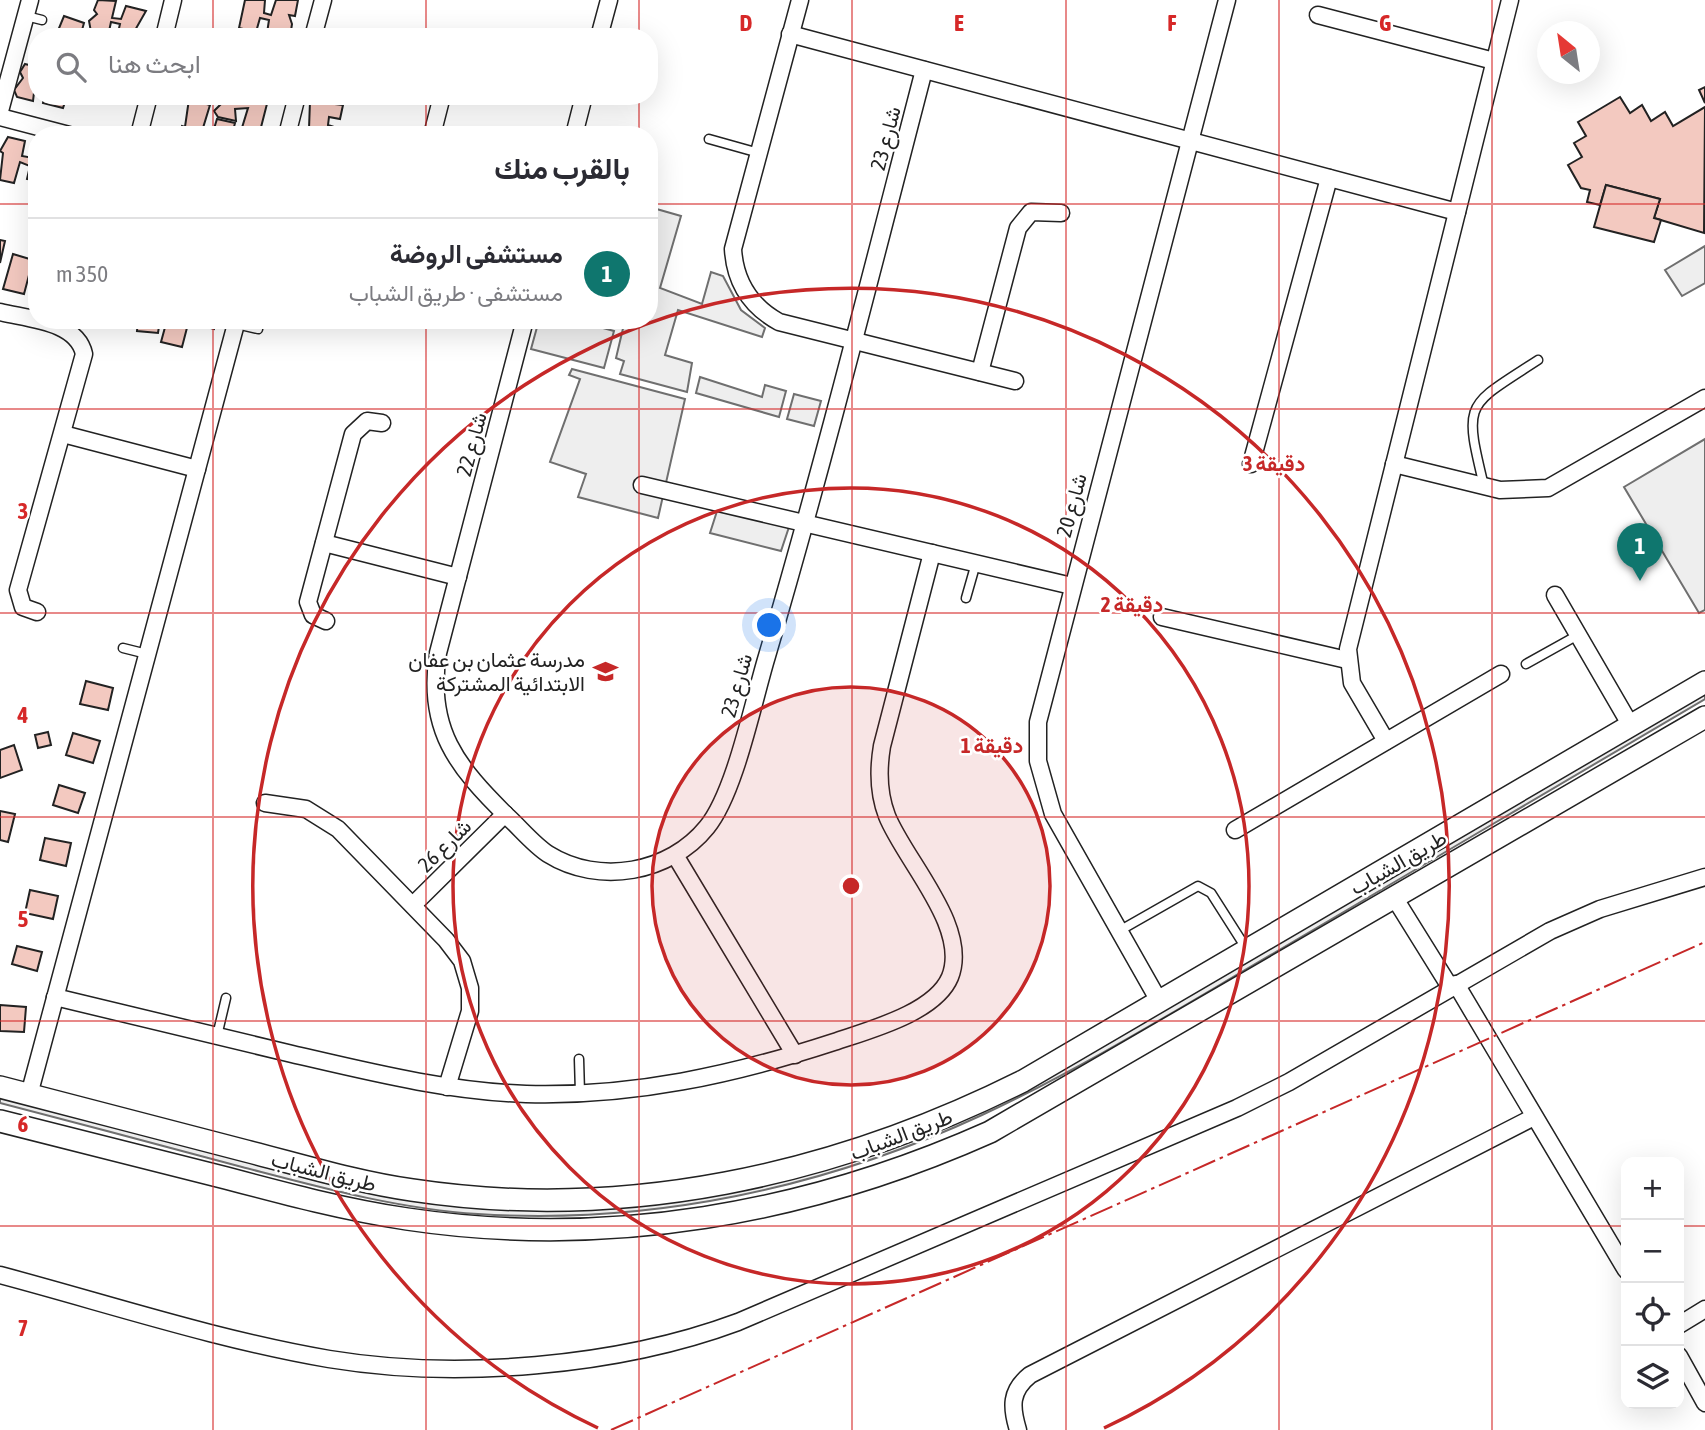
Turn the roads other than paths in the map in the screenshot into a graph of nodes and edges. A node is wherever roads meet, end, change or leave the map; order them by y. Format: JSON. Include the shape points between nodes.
{"nodes":[{"id":1,"x":173,"y":0,"type":"edge"},
{"id":2,"x":323,"y":0,"type":"edge"},
{"id":3,"x":609,"y":0,"type":"edge"},
{"id":4,"x":800,"y":0,"type":"edge"},
{"id":5,"x":1227,"y":0,"type":"edge"},
{"id":6,"x":1510,"y":0,"type":"edge"},
{"id":7,"x":28,"y":8,"type":"edge"},
{"id":8,"x":1318,"y":15,"type":"dead end"},
{"id":9,"x":42,"y":20,"type":"dead end"},
{"id":10,"x":166,"y":28,"type":"edge"},
{"id":11,"x":315,"y":28,"type":"edge"},
{"id":12,"x":601,"y":28,"type":"edge"},
{"id":13,"x":790,"y":34,"type":"junction"},
{"id":14,"x":1494,"y":61,"type":"junction"},
{"id":15,"x":924,"y":70,"type":"junction"},
{"id":16,"x":147,"y":105,"type":"edge"},
{"id":17,"x":295,"y":105,"type":"edge"},
{"id":18,"x":440,"y":105,"type":"edge"},
{"id":19,"x":582,"y":105,"type":"edge"},
{"id":20,"x":0,"y":111,"type":"edge"},
{"id":21,"x":0,"y":117,"type":"edge"},
{"id":22,"x":34,"y":126,"type":"edge"},
{"id":23,"x":141,"y":126,"type":"edge"},
{"id":24,"x":289,"y":126,"type":"edge"},
{"id":25,"x":434,"y":126,"type":"edge"},
{"id":26,"x":576,"y":126,"type":"edge"},
{"id":27,"x":709,"y":139,"type":"dead end"},
{"id":28,"x":1190,"y":141,"type":"junction"},
{"id":29,"x":759,"y":153,"type":"junction"},
{"id":30,"x":1329,"y":178,"type":"junction"},
{"id":31,"x":1457,"y":212,"type":"junction"},
{"id":32,"x":1061,"y":213,"type":"dead end"},
{"id":33,"x":0,"y":312,"type":"edge"},
{"id":34,"x":28,"y":319,"type":"edge"},
{"id":35,"x":65,"y":329,"type":"edge"},
{"id":36,"x":235,"y":329,"type":"edge"},
{"id":37,"x":523,"y":329,"type":"edge"},
{"id":38,"x":853,"y":341,"type":"junction"},
{"id":39,"x":1538,"y":360,"type":"dead end"},
{"id":40,"x":980,"y":372,"type":"junction"},
{"id":41,"x":1015,"y":381,"type":"dead end"},
{"id":42,"x":1705,"y":398,"type":"edge"},
{"id":43,"x":382,"y":423,"type":"dead end"},
{"id":44,"x":63,"y":434,"type":"junction"},
{"id":45,"x":1251,"y":464,"type":"dead end"},
{"id":46,"x":1394,"y":464,"type":"junction"},
{"id":47,"x":197,"y":469,"type":"junction"},
{"id":48,"x":642,"y":485,"type":"dead end"},
{"id":49,"x":1484,"y":486,"type":"junction"},
{"id":50,"x":806,"y":523,"type":"junction"},
{"id":51,"x":324,"y":543,"type":"junction"},
{"id":52,"x":932,"y":553,"type":"junction"},
{"id":53,"x":976,"y":563,"type":"junction"},
{"id":54,"x":458,"y":578,"type":"junction"},
{"id":55,"x":1072,"y":586,"type":"junction"},
{"id":56,"x":1555,"y":595,"type":"dead end"},
{"id":57,"x":966,"y":598,"type":"dead end"},
{"id":58,"x":37,"y":612,"type":"dead end"},
{"id":59,"x":1162,"y":617,"type":"dead end"},
{"id":60,"x":326,"y":621,"type":"dead end"},
{"id":61,"x":1578,"y":635,"type":"junction"},
{"id":62,"x":123,"y":648,"type":"dead end"},
{"id":63,"x":147,"y":654,"type":"junction"},
{"id":64,"x":1347,"y":660,"type":"junction"},
{"id":65,"x":1526,"y":664,"type":"dead end"},
{"id":66,"x":1501,"y":674,"type":"dead end"},
{"id":67,"x":1705,"y":682,"type":"edge"},
{"id":68,"x":1705,"y":717,"type":"edge"},
{"id":69,"x":1631,"y":726,"type":"junction"},
{"id":70,"x":1386,"y":741,"type":"junction"},
{"id":71,"x":265,"y":803,"type":"dead end"},
{"id":72,"x":505,"y":814,"type":"junction"},
{"id":73,"x":1235,"y":830,"type":"dead end"},
{"id":74,"x":675,"y":855,"type":"junction"},
{"id":75,"x":1705,"y":877,"type":"edge"},
{"id":76,"x":1394,"y":897,"type":"junction"},
{"id":77,"x":413,"y":905,"type":"junction"},
{"id":78,"x":1119,"y":930,"type":"junction"},
{"id":79,"x":1247,"y":950,"type":"junction"},
{"id":80,"x":1453,"y":985,"type":"junction"},
{"id":81,"x":55,"y":997,"type":"junction"},
{"id":82,"x":226,"y":998,"type":"dead end"},
{"id":83,"x":1159,"y":1002,"type":"junction"},
{"id":84,"x":217,"y":1036,"type":"junction"},
{"id":85,"x":795,"y":1055,"type":"junction"},
{"id":86,"x":579,"y":1059,"type":"dead end"},
{"id":87,"x":0,"y":1087,"type":"edge"},
{"id":88,"x":447,"y":1087,"type":"junction"},
{"id":89,"x":580,"y":1093,"type":"junction"},
{"id":90,"x":29,"y":1095,"type":"junction"},
{"id":91,"x":1534,"y":1116,"type":"junction"},
{"id":92,"x":0,"y":1121,"type":"edge"},
{"id":93,"x":1621,"y":1262,"type":"edge"},
{"id":94,"x":0,"y":1275,"type":"edge"},
{"id":95,"x":1705,"y":1308,"type":"edge"},
{"id":96,"x":1684,"y":1322,"type":"edge"},
{"id":97,"x":1684,"y":1365,"type":"edge"},
{"id":98,"x":1705,"y":1403,"type":"edge"},
{"id":99,"x":1018,"y":1430,"type":"edge"}],
"edges":[{"from":1,"to":10,"type":"street"},
{"from":2,"to":11,"type":"street"},
{"from":3,"to":12,"type":"street"},
{"from":4,"to":13,"type":"street"},
{"from":5,"to":28,"type":"street","name":"شارع 20"},
{"from":6,"to":14,"type":"street"},
{"from":7,"to":9,"type":"lane"},
{"from":7,"to":20,"type":"street"},
{"from":8,"to":14,"type":"street"},
{"from":13,"to":15,"type":"street"},
{"from":13,"to":29,"type":"street"},
{"from":14,"to":31,"type":"street"},
{"from":15,"to":28,"type":"street"},
{"from":15,"to":38,"type":"street","name":"شارع 23"},
{"from":16,"to":23,"type":"street"},
{"from":17,"to":24,"type":"street"},
{"from":18,"to":25,"type":"street"},
{"from":19,"to":26,"type":"street"},
{"from":21,"to":22,"type":"street"},
{"from":27,"to":29,"type":"lane"},
{"from":28,"to":30,"type":"street"},
{"from":28,"to":55,"type":"street","name":"شارع 20"},
{"from":29,"to":38,"type":"street","via":[[733,249],[741,286],[757,307],[779,322]]},
{"from":30,"to":31,"type":"street"},
{"from":30,"to":45,"type":"street"},
{"from":31,"to":46,"type":"street"},
{"from":32,"to":40,"type":"street","via":[[1031,212],[1018,228]]},
{"from":33,"to":34,"type":"street"},
{"from":35,"to":44,"type":"street","via":[[80,340],[84,362]]},
{"from":36,"to":47,"type":"street"},
{"from":37,"to":54,"type":"street","name":"شارع 22"},
{"from":38,"to":40,"type":"street"},
{"from":38,"to":50,"type":"street","name":"شارع 23"},
{"from":39,"to":49,"type":"lane","via":[[1485,395],[1473,414],[1470,430]]},
{"from":40,"to":41,"type":"street"},
{"from":42,"to":49,"type":"street","via":[[1548,488],[1516,491]]},
{"from":43,"to":51,"type":"street","via":[[368,421],[353,434]]},
{"from":44,"to":47,"type":"street"},
{"from":44,"to":58,"type":"street","via":[[18,590],[23,607]]},
{"from":46,"to":49,"type":"street"},
{"from":46,"to":64,"type":"street"},
{"from":47,"to":63,"type":"street"},
{"from":48,"to":50,"type":"street"},
{"from":50,"to":52,"type":"street"},
{"from":50,"to":74,"type":"street","name":"شارع 23","via":[[724,799],[706,828]]},
{"from":51,"to":54,"type":"street"},
{"from":51,"to":60,"type":"street","via":[[308,602],[313,615]]},
{"from":52,"to":53,"type":"street"},
{"from":52,"to":85,"type":"street","via":[[882,746],[880,787],[893,828],[951,933],[953,965],[945,986],[921,1008]]},
{"from":53,"to":55,"type":"street"},
{"from":53,"to":57,"type":"lane"},
{"from":54,"to":72,"type":"street","name":"شارع 23","via":[[436,669],[438,715],[457,760]]},
{"from":55,"to":78,"type":"street","name":"شارع 20","via":[[1041,701],[1038,761],[1052,814]]},
{"from":56,"to":61,"type":"street"},
{"from":59,"to":64,"type":"street"},
{"from":61,"to":65,"type":"lane"},
{"from":61,"to":69,"type":"street"},
{"from":62,"to":63,"type":"lane"},
{"from":63,"to":81,"type":"street"},
{"from":64,"to":70,"type":"street","via":[[1352,683]]},
{"from":66,"to":70,"type":"street"},
{"from":67,"to":69,"type":"main road","name":"طريق الشباب"},
{"from":68,"to":76,"type":"main road","name":"طريق الشباب"},
{"from":69,"to":79,"type":"main road","name":"طريق الشباب"},
{"from":70,"to":73,"type":"street"},
{"from":71,"to":77,"type":"street","via":[[293,805],[329,821]]},
{"from":72,"to":74,"type":"street","name":"شارع 23","via":[[545,852],[587,870],[634,870]]},
{"from":72,"to":77,"type":"street","name":"شارع 26"},
{"from":74,"to":85,"type":"street"},
{"from":75,"to":80,"type":"street","via":[[1600,909]]},
{"from":76,"to":80,"type":"street"},
{"from":76,"to":92,"type":"main road","name":"طريق الشباب","via":[[990,1132],[848,1187],[698,1220],[551,1231],[407,1219],[313,1200]]},
{"from":77,"to":88,"type":"street","via":[[463,961],[470,988],[470,1011]]},
{"from":78,"to":79,"type":"lane","via":[[1198,887],[1211,893]]},
{"from":78,"to":83,"type":"street","name":"شارع 20"},
{"from":79,"to":83,"type":"main road","name":"طريق الشباب"},
{"from":80,"to":91,"type":"street"},
{"from":80,"to":94,"type":"street","via":[[1289,1082],[1193,1129],[738,1322],[647,1350],[546,1364],[385,1366],[258,1344]]},
{"from":81,"to":84,"type":"street"},
{"from":81,"to":90,"type":"street"},
{"from":82,"to":84,"type":"lane"},
{"from":83,"to":90,"type":"main road","name":"طريق الشباب","via":[[1023,1081],[881,1144],[757,1178],[641,1196],[504,1199],[413,1191]]},
{"from":84,"to":88,"type":"street"},
{"from":85,"to":89,"type":"street","via":[[685,1083]]},
{"from":86,"to":89,"type":"lane"},
{"from":87,"to":90,"type":"main road","name":"طريق الشباب"},
{"from":88,"to":89,"type":"street"},
{"from":91,"to":93,"type":"street"},
{"from":91,"to":99,"type":"street","via":[[1030,1375],[1019,1384],[1012,1402]]},
{"from":95,"to":96,"type":"street"},
{"from":97,"to":98,"type":"street"}]}
